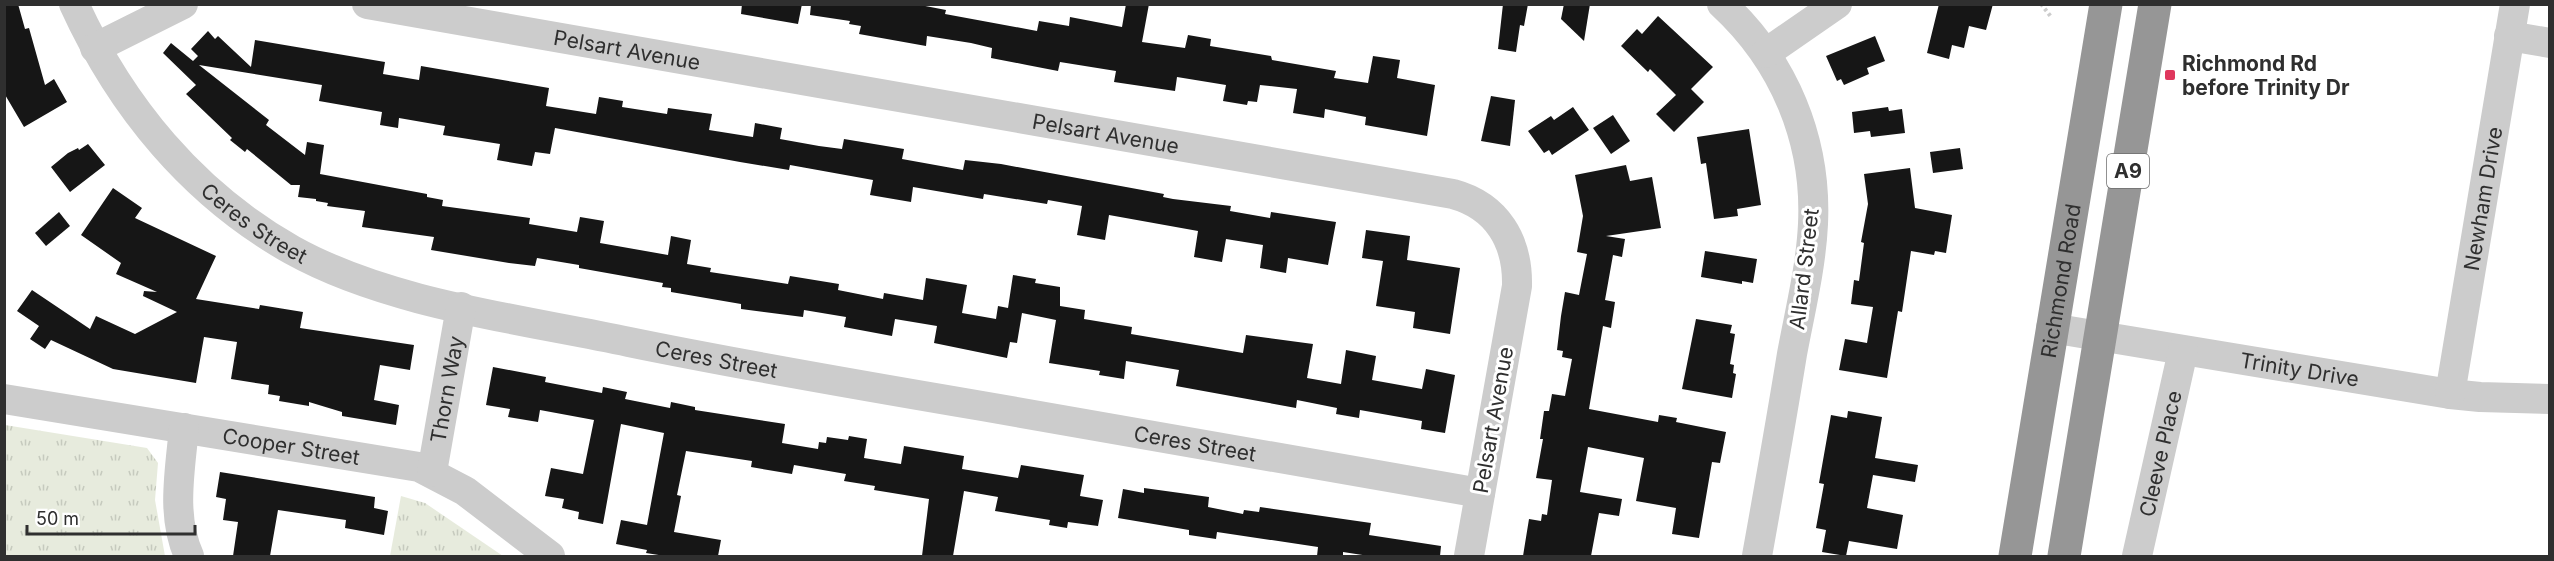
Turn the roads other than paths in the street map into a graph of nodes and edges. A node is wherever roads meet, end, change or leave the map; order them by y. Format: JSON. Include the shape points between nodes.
{"nodes":[{"id":1,"x":74,"y":4,"type":"edge"},
{"id":2,"x":183,"y":4,"type":"edge"},
{"id":3,"x":366,"y":4,"type":"edge"},
{"id":4,"x":1722,"y":4,"type":"edge"},
{"id":5,"x":1837,"y":4,"type":"edge"},
{"id":6,"x":2106,"y":4,"type":"edge"},
{"id":7,"x":2155,"y":4,"type":"edge"},
{"id":8,"x":2515,"y":4,"type":"edge"},
{"id":9,"x":2509,"y":36,"type":"junction"},
{"id":10,"x":2550,"y":43,"type":"edge"},
{"id":11,"x":95,"y":48,"type":"junction"},
{"id":12,"x":1766,"y":53,"type":"junction"},
{"id":13,"x":461,"y":307,"type":"junction"},
{"id":14,"x":2051,"y":328,"type":"junction"},
{"id":15,"x":2100,"y":337,"type":"junction"},
{"id":16,"x":2183,"y":351,"type":"junction"},
{"id":17,"x":2450,"y":394,"type":"junction"},
{"id":18,"x":4,"y":399,"type":"edge"},
{"id":19,"x":2550,"y":399,"type":"edge"},
{"id":20,"x":184,"y":428,"type":"junction"},
{"id":21,"x":432,"y":472,"type":"junction"},
{"id":22,"x":1480,"y":493,"type":"junction"},
{"id":23,"x":189,"y":556,"type":"edge"},
{"id":24,"x":550,"y":556,"type":"edge"},
{"id":25,"x":1469,"y":556,"type":"edge"},
{"id":26,"x":1757,"y":556,"type":"edge"},
{"id":27,"x":2016,"y":556,"type":"edge"},
{"id":28,"x":2064,"y":556,"type":"edge"},
{"id":29,"x":2137,"y":556,"type":"edge"}],
"edges":[{"from":1,"to":11,"type":"street","name":"Ceres Street"},
{"from":2,"to":11,"type":"street"},
{"from":3,"to":22,"type":"street","name":"Pelsart Avenue","via":[[1465,197],[1501,224],[1511,241],[1517,270]]},
{"from":4,"to":12,"type":"street","name":"Allard Street"},
{"from":5,"to":12,"type":"street"},
{"from":6,"to":14,"type":"highway","name":"Richmond Road","number":"A9"},
{"from":7,"to":15,"type":"highway","number":"A9"},
{"from":8,"to":9,"type":"street","name":"Newham Drive"},
{"from":9,"to":10,"type":"street"},
{"from":9,"to":17,"type":"street","name":"Newham Drive"},
{"from":11,"to":13,"type":"street","name":"Ceres Street","via":[[146,126],[180,164],[236,214],[296,252],[350,277]]},
{"from":12,"to":26,"type":"street","name":"Allard Street","via":[[1786,87],[1801,126],[1811,168],[1813,223]]},
{"from":13,"to":21,"type":"street","name":"Thorn Way"},
{"from":13,"to":22,"type":"street","name":"Ceres Street","via":[[711,359]]},
{"from":14,"to":15,"type":"street","name":"Trinity Drive"},
{"from":14,"to":27,"type":"highway","name":"Richmond Road","number":"A9"},
{"from":15,"to":16,"type":"street","name":"Trinity Drive"},
{"from":15,"to":28,"type":"highway","number":"A9"},
{"from":16,"to":17,"type":"street","name":"Trinity Drive"},
{"from":16,"to":29,"type":"street","name":"Cleeve Place"},
{"from":17,"to":19,"type":"street","name":"Trinity Drive"},
{"from":18,"to":20,"type":"street","name":"Cooper Street"},
{"from":20,"to":21,"type":"street","name":"Cooper Street","via":[[399,462]]},
{"from":20,"to":23,"type":"street","via":[[178,497],[180,537]]},
{"from":21,"to":24,"type":"street","name":"Cooper Street","via":[[465,491]]},
{"from":22,"to":25,"type":"street","name":"Pelsart Avenue"}]}
